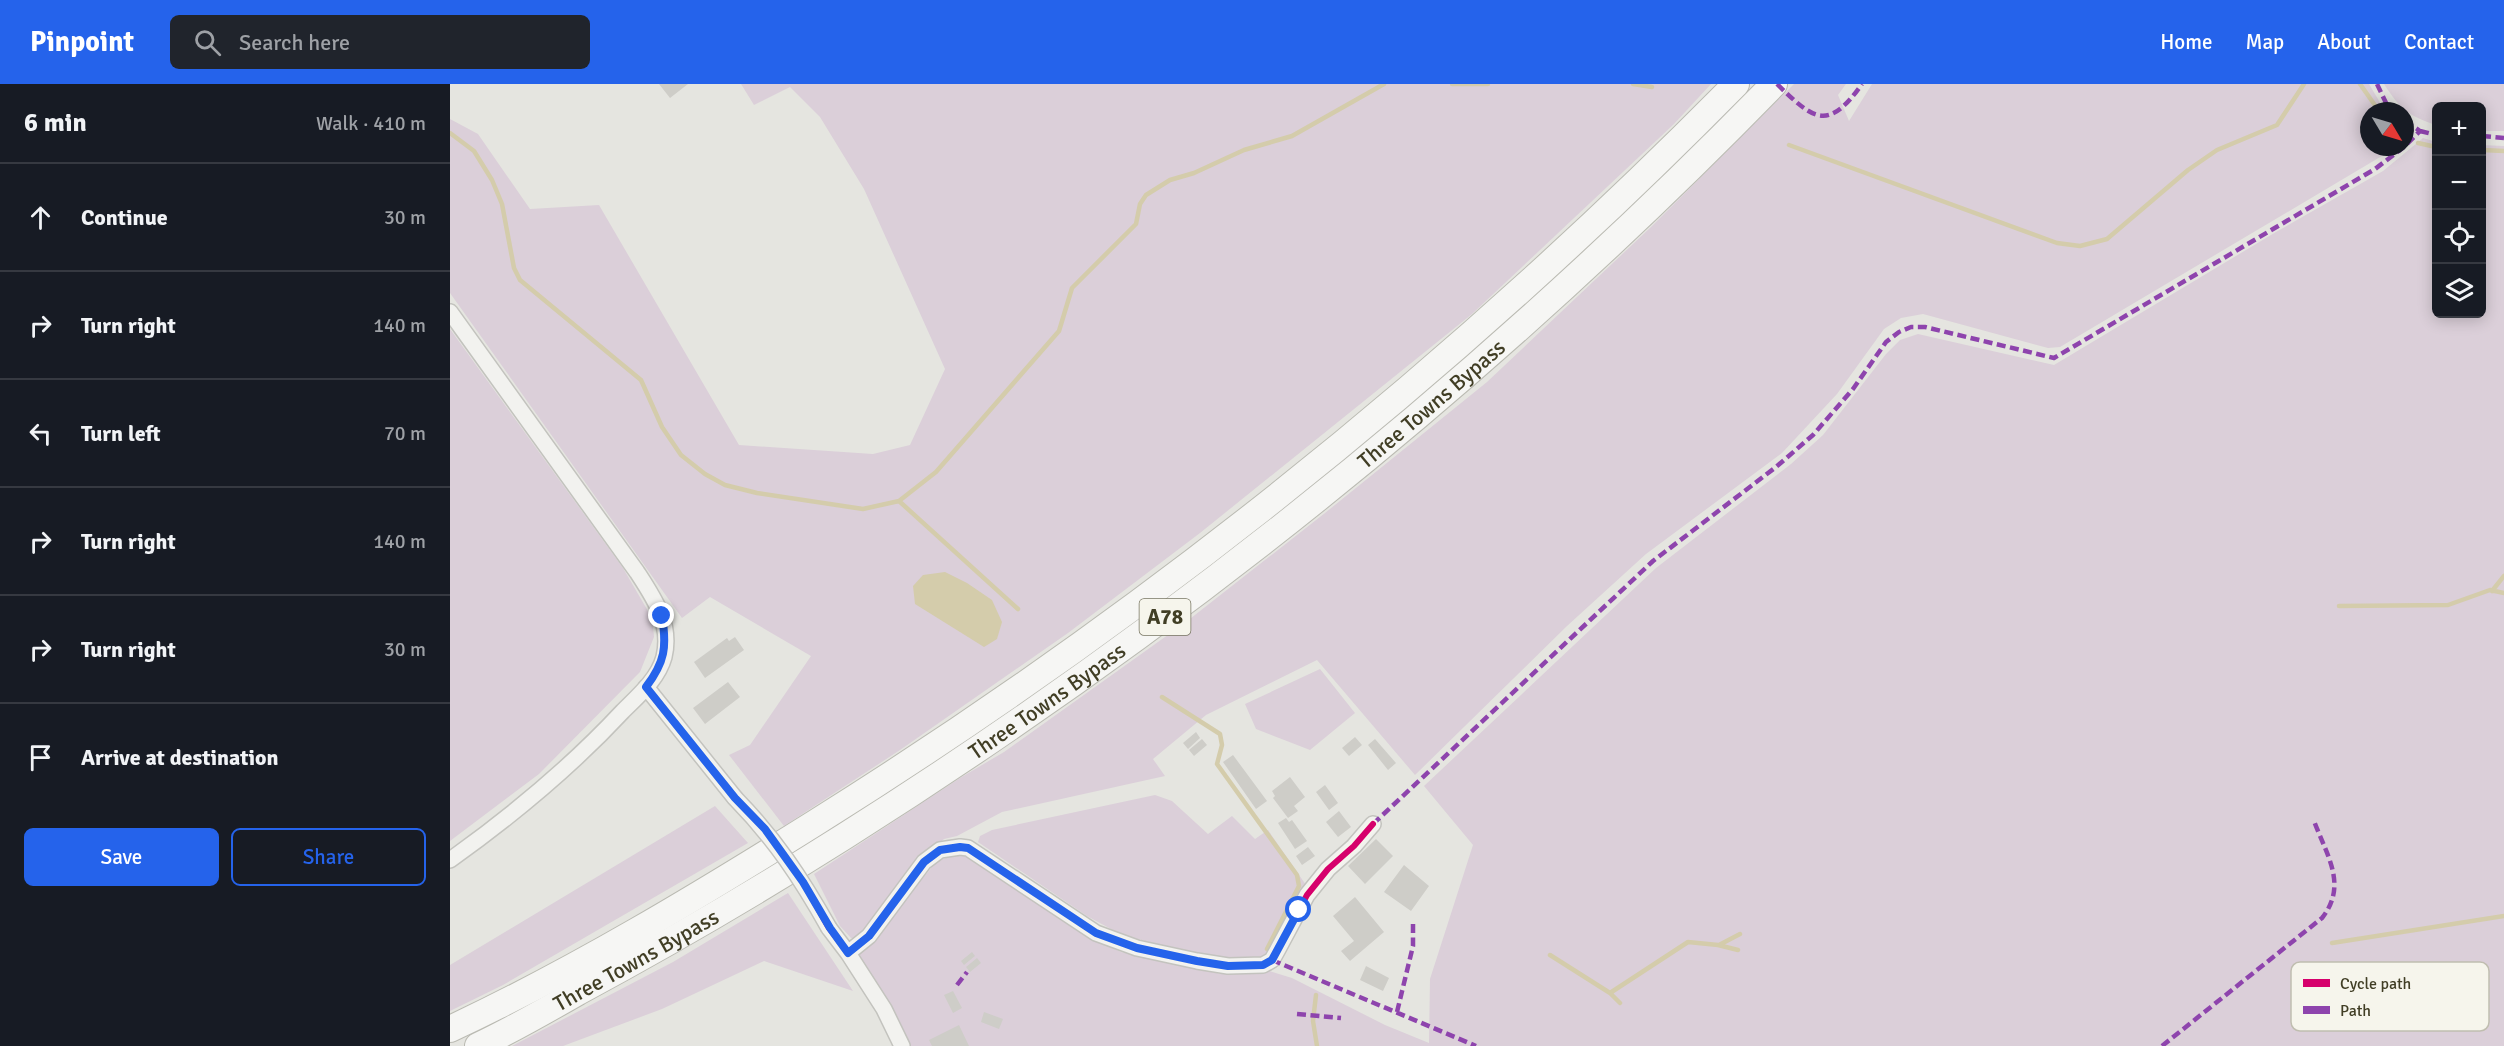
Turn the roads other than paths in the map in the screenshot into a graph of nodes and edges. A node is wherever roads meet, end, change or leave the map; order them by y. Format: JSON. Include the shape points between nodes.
{"nodes":[{"id":1,"x":1736,"y":84,"type":"edge"},
{"id":2,"x":1774,"y":84,"type":"edge"},
{"id":3,"x":450,"y":312,"type":"edge"},
{"id":4,"x":646,"y":687,"type":"junction"},
{"id":5,"x":1373,"y":824,"type":"dead end"},
{"id":6,"x":450,"y":860,"type":"edge"},
{"id":7,"x":848,"y":953,"type":"junction"},
{"id":8,"x":450,"y":1029,"type":"edge"},
{"id":9,"x":478,"y":1046,"type":"edge"},
{"id":10,"x":902,"y":1046,"type":"edge"}],
"edges":[{"from":1,"to":8,"type":"highway","name":"Three Towns Bypass","number":"A78","via":[[1557,257],[1409,387],[1128,611],[882,781],[757,860],[629,935]]},
{"from":2,"to":9,"type":"highway","name":"Three Towns Bypass","number":"A78","via":[[1585,268],[1417,418],[1277,532],[1148,629],[1030,714],[766,886]]},
{"from":3,"to":4,"type":"street","via":[[658,605],[664,630],[663,657]]},
{"from":4,"to":6,"type":"street","via":[[596,740],[510,817]]},
{"from":4,"to":7,"type":"street","bridge":true,"via":[[735,798],[765,829]]},
{"from":5,"to":7,"type":"street","via":[[1328,869],[1307,896],[1272,960],[1263,965],[1228,966],[1197,961],[1137,948],[1096,933],[968,848],[960,847],[940,850],[924,862],[869,936]]},
{"from":7,"to":10,"type":"street","via":[[884,1009]]}]}
